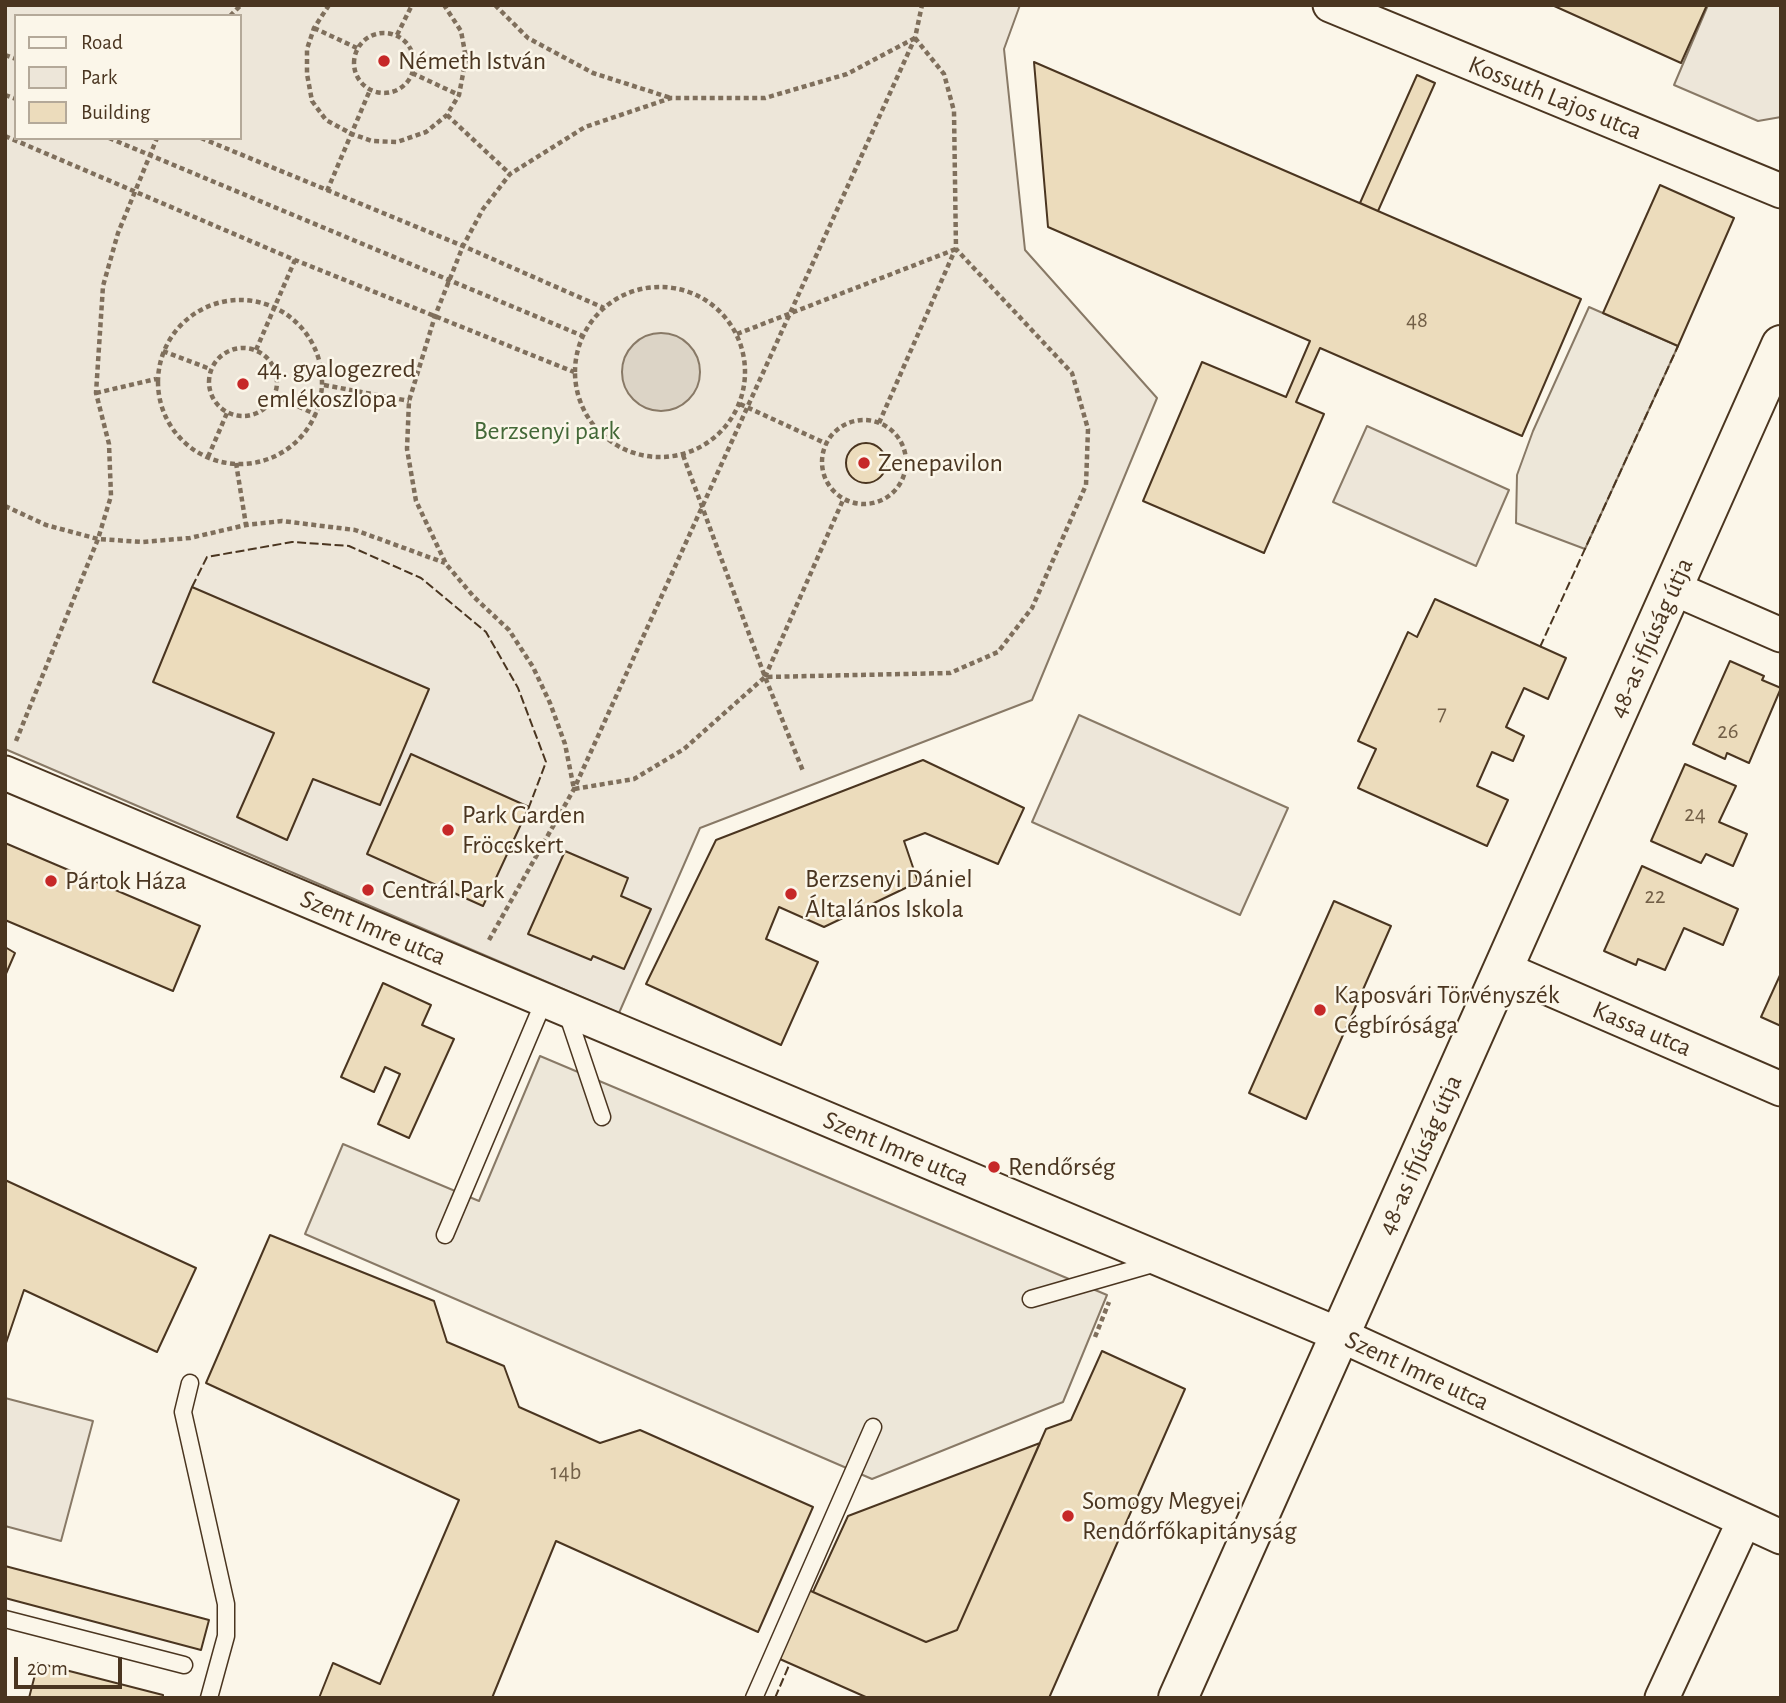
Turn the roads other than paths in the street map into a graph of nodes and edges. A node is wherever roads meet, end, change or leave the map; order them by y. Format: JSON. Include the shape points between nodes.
{"nodes":[{"id":1,"x":1330,"y":5,"type":"edge"},
{"id":2,"x":1364,"y":12,"type":"edge"},
{"id":3,"x":1781,"y":191,"type":"edge"},
{"id":4,"x":1781,"y":345,"type":"edge"},
{"id":5,"x":1673,"y":588,"type":"junction"},
{"id":6,"x":1781,"y":635,"type":"edge"},
{"id":7,"x":10,"y":758,"type":"edge"},
{"id":8,"x":1502,"y":968,"type":"junction"},
{"id":9,"x":555,"y":1005,"type":"junction"},
{"id":10,"x":1781,"y":1089,"type":"edge"},
{"id":11,"x":602,"y":1117,"type":"dead end"},
{"id":12,"x":445,"y":1235,"type":"dead end"},
{"id":13,"x":1162,"y":1261,"type":"junction"},
{"id":14,"x":1031,"y":1298,"type":"dead end"},
{"id":15,"x":1340,"y":1335,"type":"junction"},
{"id":16,"x":190,"y":1383,"type":"dead end"},
{"id":17,"x":873,"y":1427,"type":"dead end"},
{"id":18,"x":1744,"y":1521,"type":"junction"},
{"id":19,"x":1781,"y":1537,"type":"edge"},
{"id":20,"x":5,"y":1619,"type":"edge"},
{"id":21,"x":184,"y":1665,"type":"dead end"},
{"id":22,"x":209,"y":1698,"type":"edge"},
{"id":23,"x":754,"y":1698,"type":"edge"},
{"id":24,"x":1178,"y":1698,"type":"edge"},
{"id":25,"x":1661,"y":1698,"type":"edge"}],
"edges":[{"from":1,"to":2,"type":"street","name":"Kossuth Lajos utca"},
{"from":2,"to":3,"type":"street","name":"Kossuth Lajos utca"},
{"from":4,"to":5,"type":"main road","name":"48-as ifjúság útja"},
{"from":5,"to":6,"type":"street"},
{"from":5,"to":8,"type":"main road","name":"48-as ifjúság útja"},
{"from":7,"to":9,"type":"street","name":"Szent Imre utca"},
{"from":8,"to":10,"type":"street","name":"Kassa utca"},
{"from":8,"to":15,"type":"main road","name":"48-as ifjúság útja"},
{"from":9,"to":11,"type":"lane"},
{"from":9,"to":12,"type":"lane"},
{"from":9,"to":13,"type":"street","name":"Szent Imre utca"},
{"from":13,"to":14,"type":"lane"},
{"from":13,"to":15,"type":"street","name":"Szent Imre utca"},
{"from":15,"to":18,"type":"street","name":"Szent Imre utca"},
{"from":15,"to":24,"type":"main road","name":"48-as ifjúság útja"},
{"from":16,"to":22,"type":"lane","via":[[183,1412],[226,1604],[226,1636]]},
{"from":17,"to":23,"type":"lane"},
{"from":18,"to":19,"type":"street","name":"Szent Imre utca"},
{"from":18,"to":25,"type":"street"},
{"from":20,"to":21,"type":"lane"}]}
